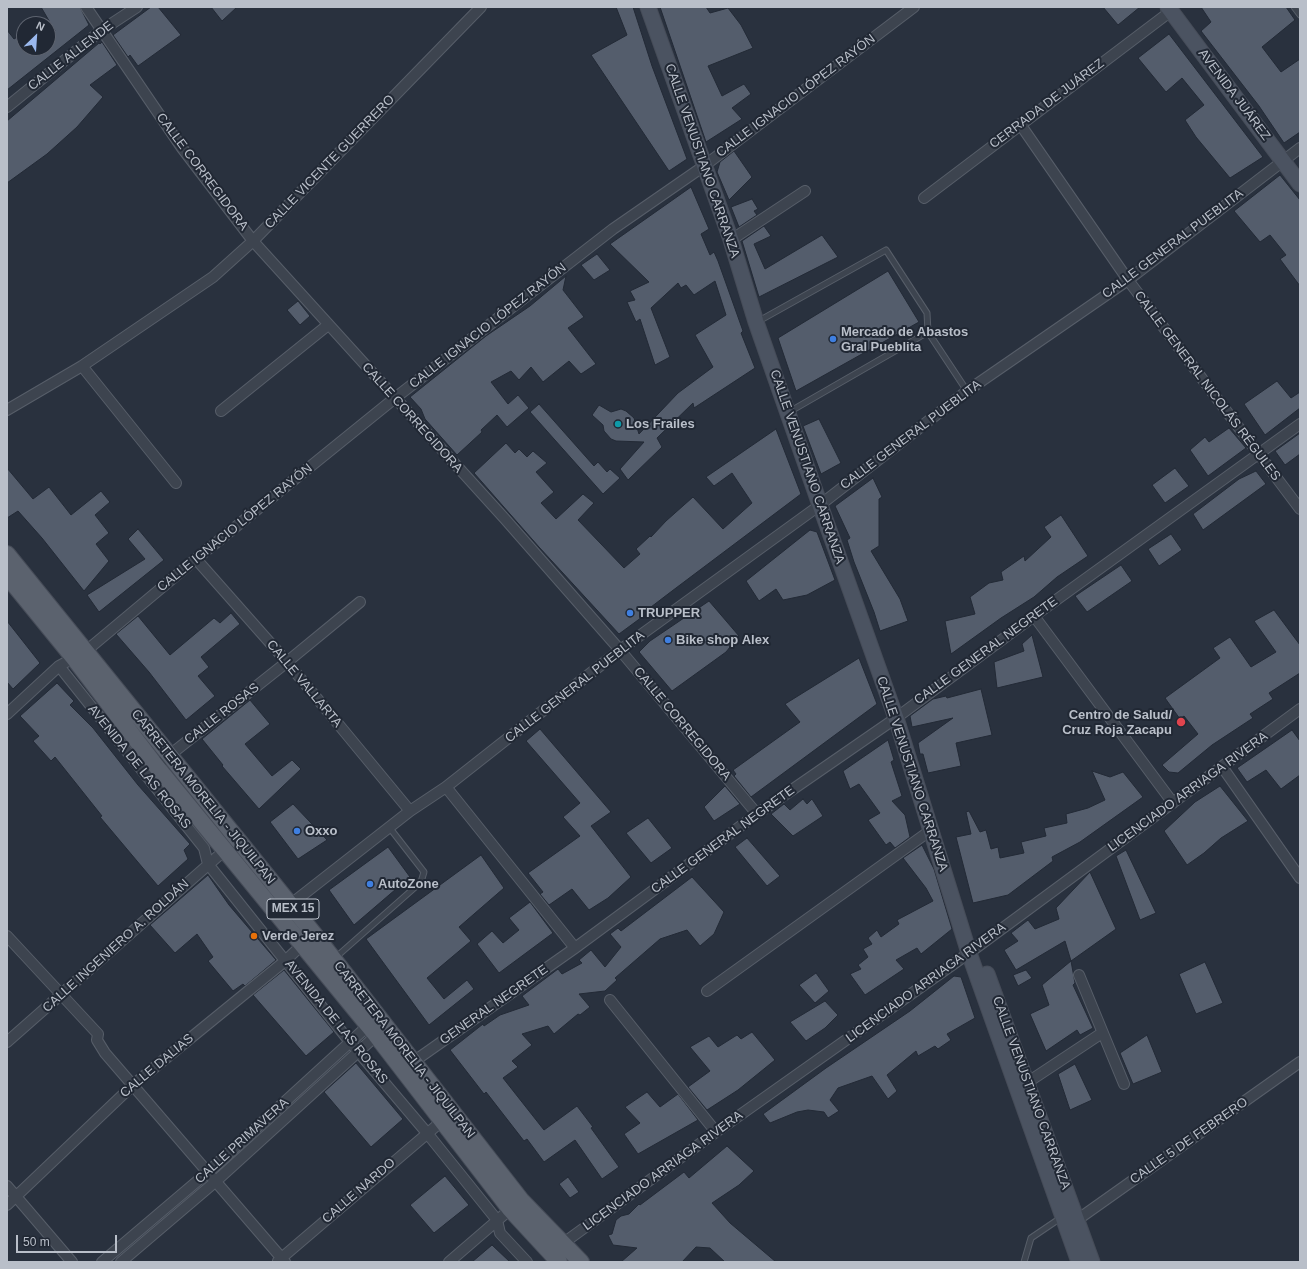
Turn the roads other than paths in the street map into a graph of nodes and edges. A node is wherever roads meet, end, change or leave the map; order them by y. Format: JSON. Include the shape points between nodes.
{"nodes":[{"id":1,"x":86,"y":7,"type":"edge"},
{"id":2,"x":137,"y":7,"type":"edge"},
{"id":3,"x":482,"y":7,"type":"edge"},
{"id":4,"x":648,"y":7,"type":"edge"},
{"id":5,"x":914,"y":7,"type":"edge"},
{"id":6,"x":1294,"y":7,"type":"edge"},
{"id":7,"x":1170,"y":9,"type":"edge"},
{"id":8,"x":1300,"y":15,"type":"edge"},
{"id":9,"x":102,"y":30,"type":"junction"},
{"id":10,"x":7,"y":107,"type":"edge"},
{"id":11,"x":1020,"y":124,"type":"junction"},
{"id":12,"x":1300,"y":148,"type":"edge"},
{"id":13,"x":1283,"y":161,"type":"junction"},
{"id":14,"x":704,"y":166,"type":"junction"},
{"id":15,"x":1300,"y":184,"type":"edge"},
{"id":16,"x":805,"y":191,"type":"dead end"},
{"id":17,"x":924,"y":198,"type":"dead end"},
{"id":18,"x":730,"y":240,"type":"junction"},
{"id":19,"x":253,"y":241,"type":"junction"},
{"id":20,"x":1128,"y":280,"type":"junction"},
{"id":21,"x":756,"y":322,"type":"junction"},
{"id":22,"x":328,"y":325,"type":"junction"},
{"id":23,"x":928,"y":332,"type":"junction"},
{"id":24,"x":82,"y":366,"type":"junction"},
{"id":25,"x":967,"y":392,"type":"junction"},
{"id":26,"x":395,"y":398,"type":"junction"},
{"id":27,"x":7,"y":410,"type":"edge"},
{"id":28,"x":221,"y":411,"type":"dead end"},
{"id":29,"x":788,"y":412,"type":"junction"},
{"id":30,"x":1300,"y":424,"type":"edge"},
{"id":31,"x":1259,"y":454,"type":"junction"},
{"id":32,"x":176,"y":483,"type":"dead end"},
{"id":33,"x":820,"y":505,"type":"junction"},
{"id":34,"x":1300,"y":509,"type":"edge"},
{"id":35,"x":7,"y":554,"type":"edge"},
{"id":36,"x":196,"y":559,"type":"junction"},
{"id":37,"x":7,"y":576,"type":"edge"},
{"id":38,"x":360,"y":602,"type":"dead end"},
{"id":39,"x":1034,"y":616,"type":"junction"},
{"id":40,"x":620,"y":650,"type":"junction"},
{"id":41,"x":79,"y":654,"type":"junction"},
{"id":42,"x":287,"y":662,"type":"junction"},
{"id":43,"x":59,"y":666,"type":"junction"},
{"id":44,"x":1299,"y":713,"type":"edge"},
{"id":45,"x":7,"y":714,"type":"edge"},
{"id":46,"x":896,"y":718,"type":"junction"},
{"id":47,"x":169,"y":756,"type":"junction"},
{"id":48,"x":156,"y":766,"type":"junction"},
{"id":49,"x":1223,"y":768,"type":"junction"},
{"id":50,"x":446,"y":787,"type":"junction"},
{"id":51,"x":1173,"y":803,"type":"junction"},
{"id":52,"x":410,"y":811,"type":"junction"},
{"id":53,"x":757,"y":814,"type":"junction"},
{"id":54,"x":389,"y":827,"type":"junction"},
{"id":55,"x":931,"y":830,"type":"junction"},
{"id":56,"x":225,"y":850,"type":"junction"},
{"id":57,"x":208,"y":864,"type":"junction"},
{"id":58,"x":1300,"y":878,"type":"edge"},
{"id":59,"x":290,"y":904,"type":"junction"},
{"id":60,"x":277,"y":915,"type":"junction"},
{"id":61,"x":314,"y":934,"type":"junction"},
{"id":62,"x":7,"y":936,"type":"edge"},
{"id":63,"x":301,"y":945,"type":"junction"},
{"id":64,"x":575,"y":948,"type":"junction"},
{"id":65,"x":973,"y":950,"type":"junction"},
{"id":66,"x":333,"y":960,"type":"junction"},
{"id":67,"x":285,"y":961,"type":"junction"},
{"id":68,"x":1079,"y":975,"type":"dead end"},
{"id":69,"x":707,"y":991,"type":"dead end"},
{"id":70,"x":61,"y":995,"type":"junction"},
{"id":71,"x":610,"y":1000,"type":"dead end"},
{"id":72,"x":377,"y":1026,"type":"junction"},
{"id":73,"x":1102,"y":1033,"type":"junction"},
{"id":74,"x":7,"y":1042,"type":"edge"},
{"id":75,"x":350,"y":1042,"type":"junction"},
{"id":76,"x":359,"y":1050,"type":"junction"},
{"id":77,"x":413,"y":1062,"type":"junction"},
{"id":78,"x":1300,"y":1062,"type":"edge"},
{"id":79,"x":1124,"y":1084,"type":"dead end"},
{"id":80,"x":133,"y":1085,"type":"junction"},
{"id":81,"x":1022,"y":1086,"type":"junction"},
{"id":82,"x":442,"y":1121,"type":"junction"},
{"id":83,"x":716,"y":1132,"type":"junction"},
{"id":84,"x":427,"y":1133,"type":"junction"},
{"id":85,"x":208,"y":1172,"type":"junction"},
{"id":86,"x":215,"y":1182,"type":"junction"},
{"id":87,"x":7,"y":1186,"type":"edge"},
{"id":88,"x":16,"y":1197,"type":"junction"},
{"id":89,"x":516,"y":1204,"type":"junction"},
{"id":90,"x":7,"y":1205,"type":"edge"},
{"id":91,"x":1062,"y":1216,"type":"junction"},
{"id":92,"x":497,"y":1220,"type":"junction"},
{"id":93,"x":1077,"y":1220,"type":"junction"},
{"id":94,"x":558,"y":1253,"type":"edge"},
{"id":95,"x":281,"y":1261,"type":"edge"},
{"id":96,"x":72,"y":1262,"type":"edge"},
{"id":97,"x":102,"y":1262,"type":"edge"},
{"id":98,"x":121,"y":1262,"type":"edge"},
{"id":99,"x":449,"y":1262,"type":"edge"},
{"id":100,"x":527,"y":1262,"type":"edge"},
{"id":101,"x":580,"y":1262,"type":"edge"},
{"id":102,"x":1024,"y":1262,"type":"edge"},
{"id":103,"x":1079,"y":1262,"type":"edge"},
{"id":104,"x":1092,"y":1262,"type":"edge"}],
"edges":[{"from":1,"to":9,"type":"street","name":"CALLE CORREGIDORA"},
{"from":2,"to":9,"type":"street","name":"CALLE ALLENDE"},
{"from":3,"to":19,"type":"street","name":"CALLE VICENTE GUERRERO"},
{"from":4,"to":14,"type":"street","name":"CALLE VENUSTIANO CARRANZA"},
{"from":5,"to":14,"type":"street","name":"CALLE IGNACIO LÓPEZ RAYÓN"},
{"from":6,"to":8,"type":"lane"},
{"from":7,"to":11,"type":"street","name":"CERRADA DE JUÁREZ"},
{"from":7,"to":13,"type":"street","name":"AVENIDA JUÁREZ"},
{"from":9,"to":10,"type":"street","name":"CALLE ALLENDE"},
{"from":9,"to":19,"type":"street","name":"CALLE CORREGIDORA","via":[[182,148]]},
{"from":11,"to":17,"type":"street","name":"CERRADA DE JUÁREZ"},
{"from":11,"to":20,"type":"street","name":"CALLE GENERAL NICOLÁS RÉGULES"},
{"from":12,"to":13,"type":"street","name":"CALLE GENERAL PUEBLITA"},
{"from":13,"to":15,"type":"street","name":"AVENIDA JUÁREZ"},
{"from":13,"to":20,"type":"street","name":"CALLE GENERAL PUEBLITA"},
{"from":14,"to":18,"type":"street","name":"CALLE VENUSTIANO CARRANZA"},
{"from":14,"to":26,"type":"street","name":"CALLE IGNACIO LÓPEZ RAYÓN","via":[[613,229]]},
{"from":16,"to":18,"type":"street"},
{"from":18,"to":21,"type":"street","name":"CALLE VENUSTIANO CARRANZA"},
{"from":19,"to":22,"type":"street","name":"CALLE CORREGIDORA"},
{"from":19,"to":24,"type":"street","name":"CALLE VICENTE GUERRERO","via":[[213,276]]},
{"from":20,"to":25,"type":"street","name":"CALLE GENERAL PUEBLITA"},
{"from":20,"to":31,"type":"street","name":"CALLE GENERAL NICOLÁS RÉGULES"},
{"from":21,"to":23,"type":"lane","via":[[886,250],[926,314]]},
{"from":21,"to":29,"type":"street","name":"CALLE VENUSTIANO CARRANZA"},
{"from":22,"to":26,"type":"street","name":"CALLE CORREGIDORA"},
{"from":22,"to":28,"type":"street"},
{"from":23,"to":25,"type":"lane"},
{"from":23,"to":29,"type":"lane"},
{"from":24,"to":27,"type":"street","name":"CALLE VICENTE GUERRERO"},
{"from":24,"to":32,"type":"street"},
{"from":25,"to":33,"type":"street","name":"CALLE GENERAL PUEBLITA"},
{"from":26,"to":36,"type":"street","name":"CALLE IGNACIO LÓPEZ RAYÓN"},
{"from":26,"to":40,"type":"street","name":"CALLE CORREGIDORA"},
{"from":29,"to":33,"type":"street","name":"CALLE VENUSTIANO CARRANZA"},
{"from":30,"to":31,"type":"street","name":"CALLE GENERAL NEGRETE"},
{"from":31,"to":34,"type":"street","name":"CALLE GENERAL NICOLÁS RÉGULES"},
{"from":31,"to":39,"type":"street","name":"CALLE GENERAL NEGRETE"},
{"from":33,"to":40,"type":"street","name":"CALLE GENERAL PUEBLITA"},
{"from":33,"to":46,"type":"street","name":"CALLE VENUSTIANO CARRANZA"},
{"from":35,"to":41,"type":"main road","name":"CARRETERA MORELIA - JIQUILPAN","number":"MEX 15"},
{"from":36,"to":41,"type":"street","name":"CALLE IGNACIO LÓPEZ RAYÓN"},
{"from":36,"to":42,"type":"street","name":"CALLE VALLARTA"},
{"from":37,"to":41,"type":"main road","name":"CARRETERA MORELIA - JIQUILPAN","number":"MEX 15"},
{"from":38,"to":42,"type":"street","name":"CALLE ROSAS"},
{"from":39,"to":46,"type":"street","name":"CALLE GENERAL NEGRETE"},
{"from":39,"to":51,"type":"street"},
{"from":40,"to":50,"type":"street","name":"CALLE GENERAL PUEBLITA"},
{"from":40,"to":53,"type":"street","name":"CALLE CORREGIDORA"},
{"from":41,"to":43,"type":"street","name":"CALLE IGNACIO LÓPEZ RAYÓN"},
{"from":41,"to":47,"type":"main road","name":"CARRETERA MORELIA - JIQUILPAN","number":"MEX 15"},
{"from":41,"to":48,"type":"main road","name":"CARRETERA MORELIA - JIQUILPAN","number":"MEX 15"},
{"from":42,"to":47,"type":"street","name":"CALLE ROSAS"},
{"from":42,"to":52,"type":"street","name":"CALLE VALLARTA"},
{"from":43,"to":45,"type":"street","name":"CALLE IGNACIO LÓPEZ RAYÓN"},
{"from":43,"to":57,"type":"street","name":"AVENIDA DE LAS ROSAS","via":[[204,848]]},
{"from":44,"to":49,"type":"street","name":"LICENCIADO ARRIAGA RIVERA"},
{"from":46,"to":53,"type":"street","name":"CALLE GENERAL NEGRETE"},
{"from":46,"to":55,"type":"street","name":"CALLE VENUSTIANO CARRANZA"},
{"from":47,"to":48,"type":"street","name":"CALLE ROSAS"},
{"from":47,"to":59,"type":"main road","name":"CARRETERA MORELIA - JIQUILPAN","number":"MEX 15"},
{"from":48,"to":56,"type":"main road","name":"CARRETERA MORELIA - JIQUILPAN","number":"MEX 15"},
{"from":49,"to":51,"type":"street","name":"LICENCIADO ARRIAGA RIVERA"},
{"from":49,"to":58,"type":"street"},
{"from":50,"to":52,"type":"street","name":"CALLE GENERAL PUEBLITA"},
{"from":50,"to":64,"type":"street"},
{"from":51,"to":65,"type":"street","name":"LICENCIADO ARRIAGA RIVERA"},
{"from":52,"to":54,"type":"street","name":"CALLE GENERAL PUEBLITA"},
{"from":53,"to":64,"type":"street","name":"CALLE GENERAL NEGRETE"},
{"from":54,"to":59,"type":"street","name":"CALLE GENERAL PUEBLITA"},
{"from":54,"to":66,"type":"lane","via":[[424,872],[421,882]]},
{"from":55,"to":65,"type":"street","name":"CALLE VENUSTIANO CARRANZA","via":[[961,929]]},
{"from":55,"to":69,"type":"street"},
{"from":56,"to":57,"type":"street","name":"CALLE INGENIERO A. ROLDÁN"},
{"from":56,"to":60,"type":"main road","name":"CARRETERA MORELIA - JIQUILPAN","number":"MEX 15"},
{"from":57,"to":67,"type":"street","name":"AVENIDA DE LAS ROSAS"},
{"from":57,"to":70,"type":"street","name":"CALLE INGENIERO A. ROLDÁN"},
{"from":59,"to":60,"type":"street","name":"CALLE GENERAL PUEBLITA"},
{"from":59,"to":61,"type":"main road","name":"CARRETERA MORELIA - JIQUILPAN","number":"MEX 15"},
{"from":60,"to":63,"type":"main road","name":"CARRETERA MORELIA - JIQUILPAN","number":"MEX 15"},
{"from":61,"to":63,"type":"street","name":"CALLE DALIAS"},
{"from":61,"to":66,"type":"main road","name":"CARRETERA MORELIA - JIQUILPAN","number":"MEX 15"},
{"from":62,"to":70,"type":"street"},
{"from":63,"to":67,"type":"street","name":"CALLE DALIAS"},
{"from":63,"to":72,"type":"main road","name":"CARRETERA MORELIA - JIQUILPAN","number":"MEX 15"},
{"from":64,"to":77,"type":"street","name":"GENERAL NEGRETE"},
{"from":65,"to":81,"type":"street","name":"CALLE VENUSTIANO CARRANZA"},
{"from":65,"to":83,"type":"street","name":"LICENCIADO ARRIAGA RIVERA"},
{"from":66,"to":72,"type":"main road","name":"CARRETERA MORELIA - JIQUILPAN","number":"MEX 15"},
{"from":67,"to":75,"type":"street","name":"AVENIDA DE LAS ROSAS"},
{"from":67,"to":80,"type":"street","name":"CALLE DALIAS"},
{"from":68,"to":73,"type":"street"},
{"from":70,"to":74,"type":"street","name":"CALLE INGENIERO A. ROLDÁN"},
{"from":70,"to":80,"type":"street","via":[[98,1034],[97,1040],[105,1053]]},
{"from":71,"to":83,"type":"street"},
{"from":72,"to":75,"type":"street","name":"CALLE PRIMAVERA"},
{"from":72,"to":76,"type":"street","name":"CALLE PRIMAVERA"},
{"from":72,"to":77,"type":"main road","name":"CARRETERA MORELIA - JIQUILPAN","number":"MEX 15"},
{"from":72,"to":82,"type":"main road","name":"CARRETERA MORELIA - JIQUILPAN","number":"MEX 15"},
{"from":73,"to":79,"type":"street"},
{"from":73,"to":81,"type":"street"},
{"from":75,"to":76,"type":"street","name":"AVENIDA DE LAS ROSAS"},
{"from":75,"to":85,"type":"street","name":"CALLE PRIMAVERA"},
{"from":76,"to":84,"type":"street","name":"AVENIDA DE LAS ROSAS"},
{"from":76,"to":86,"type":"street","name":"CALLE PRIMAVERA"},
{"from":77,"to":89,"type":"main road","name":"CARRETERA MORELIA - JIQUILPAN","number":"MEX 15"},
{"from":78,"to":93,"type":"street","name":"CALLE 5 DE FEBRERO"},
{"from":80,"to":85,"type":"street"},
{"from":80,"to":88,"type":"street","name":"CALLE DALIAS"},
{"from":81,"to":91,"type":"street","name":"CALLE VENUSTIANO CARRANZA"},
{"from":81,"to":93,"type":"street","name":"CALLE VENUSTIANO CARRANZA"},
{"from":82,"to":84,"type":"street","name":"CALLE NARDO"},
{"from":82,"to":89,"type":"main road","name":"CARRETERA MORELIA - JIQUILPAN","number":"MEX 15"},
{"from":83,"to":94,"type":"street","name":"LICENCIADO ARRIAGA RIVERA"},
{"from":84,"to":92,"type":"street","name":"AVENIDA DE LAS ROSAS"},
{"from":84,"to":95,"type":"street","name":"CALLE NARDO"},
{"from":85,"to":86,"type":"street"},
{"from":85,"to":97,"type":"street","name":"CALLE PRIMAVERA"},
{"from":86,"to":95,"type":"street"},
{"from":86,"to":98,"type":"street","name":"CALLE PRIMAVERA"},
{"from":87,"to":88,"type":"street"},
{"from":88,"to":90,"type":"street","name":"CALLE DALIAS"},
{"from":88,"to":96,"type":"street"},
{"from":89,"to":92,"type":"street"},
{"from":89,"to":94,"type":"main road","name":"CARRETERA MORELIA - JIQUILPAN","number":"MEX 15"},
{"from":91,"to":93,"type":"street"},
{"from":91,"to":102,"type":"lane","via":[[1031,1238]]},
{"from":91,"to":103,"type":"street","name":"CALLE VENUSTIANO CARRANZA"},
{"from":92,"to":99,"type":"street"},
{"from":92,"to":100,"type":"street","name":"AVENIDA DE LAS ROSAS","via":[[500,1233]]},
{"from":93,"to":104,"type":"street","name":"CALLE VENUSTIANO CARRANZA"},
{"from":94,"to":101,"type":"main road","name":"CARRETERA MORELIA - JIQUILPAN","number":"MEX 15"}]}
